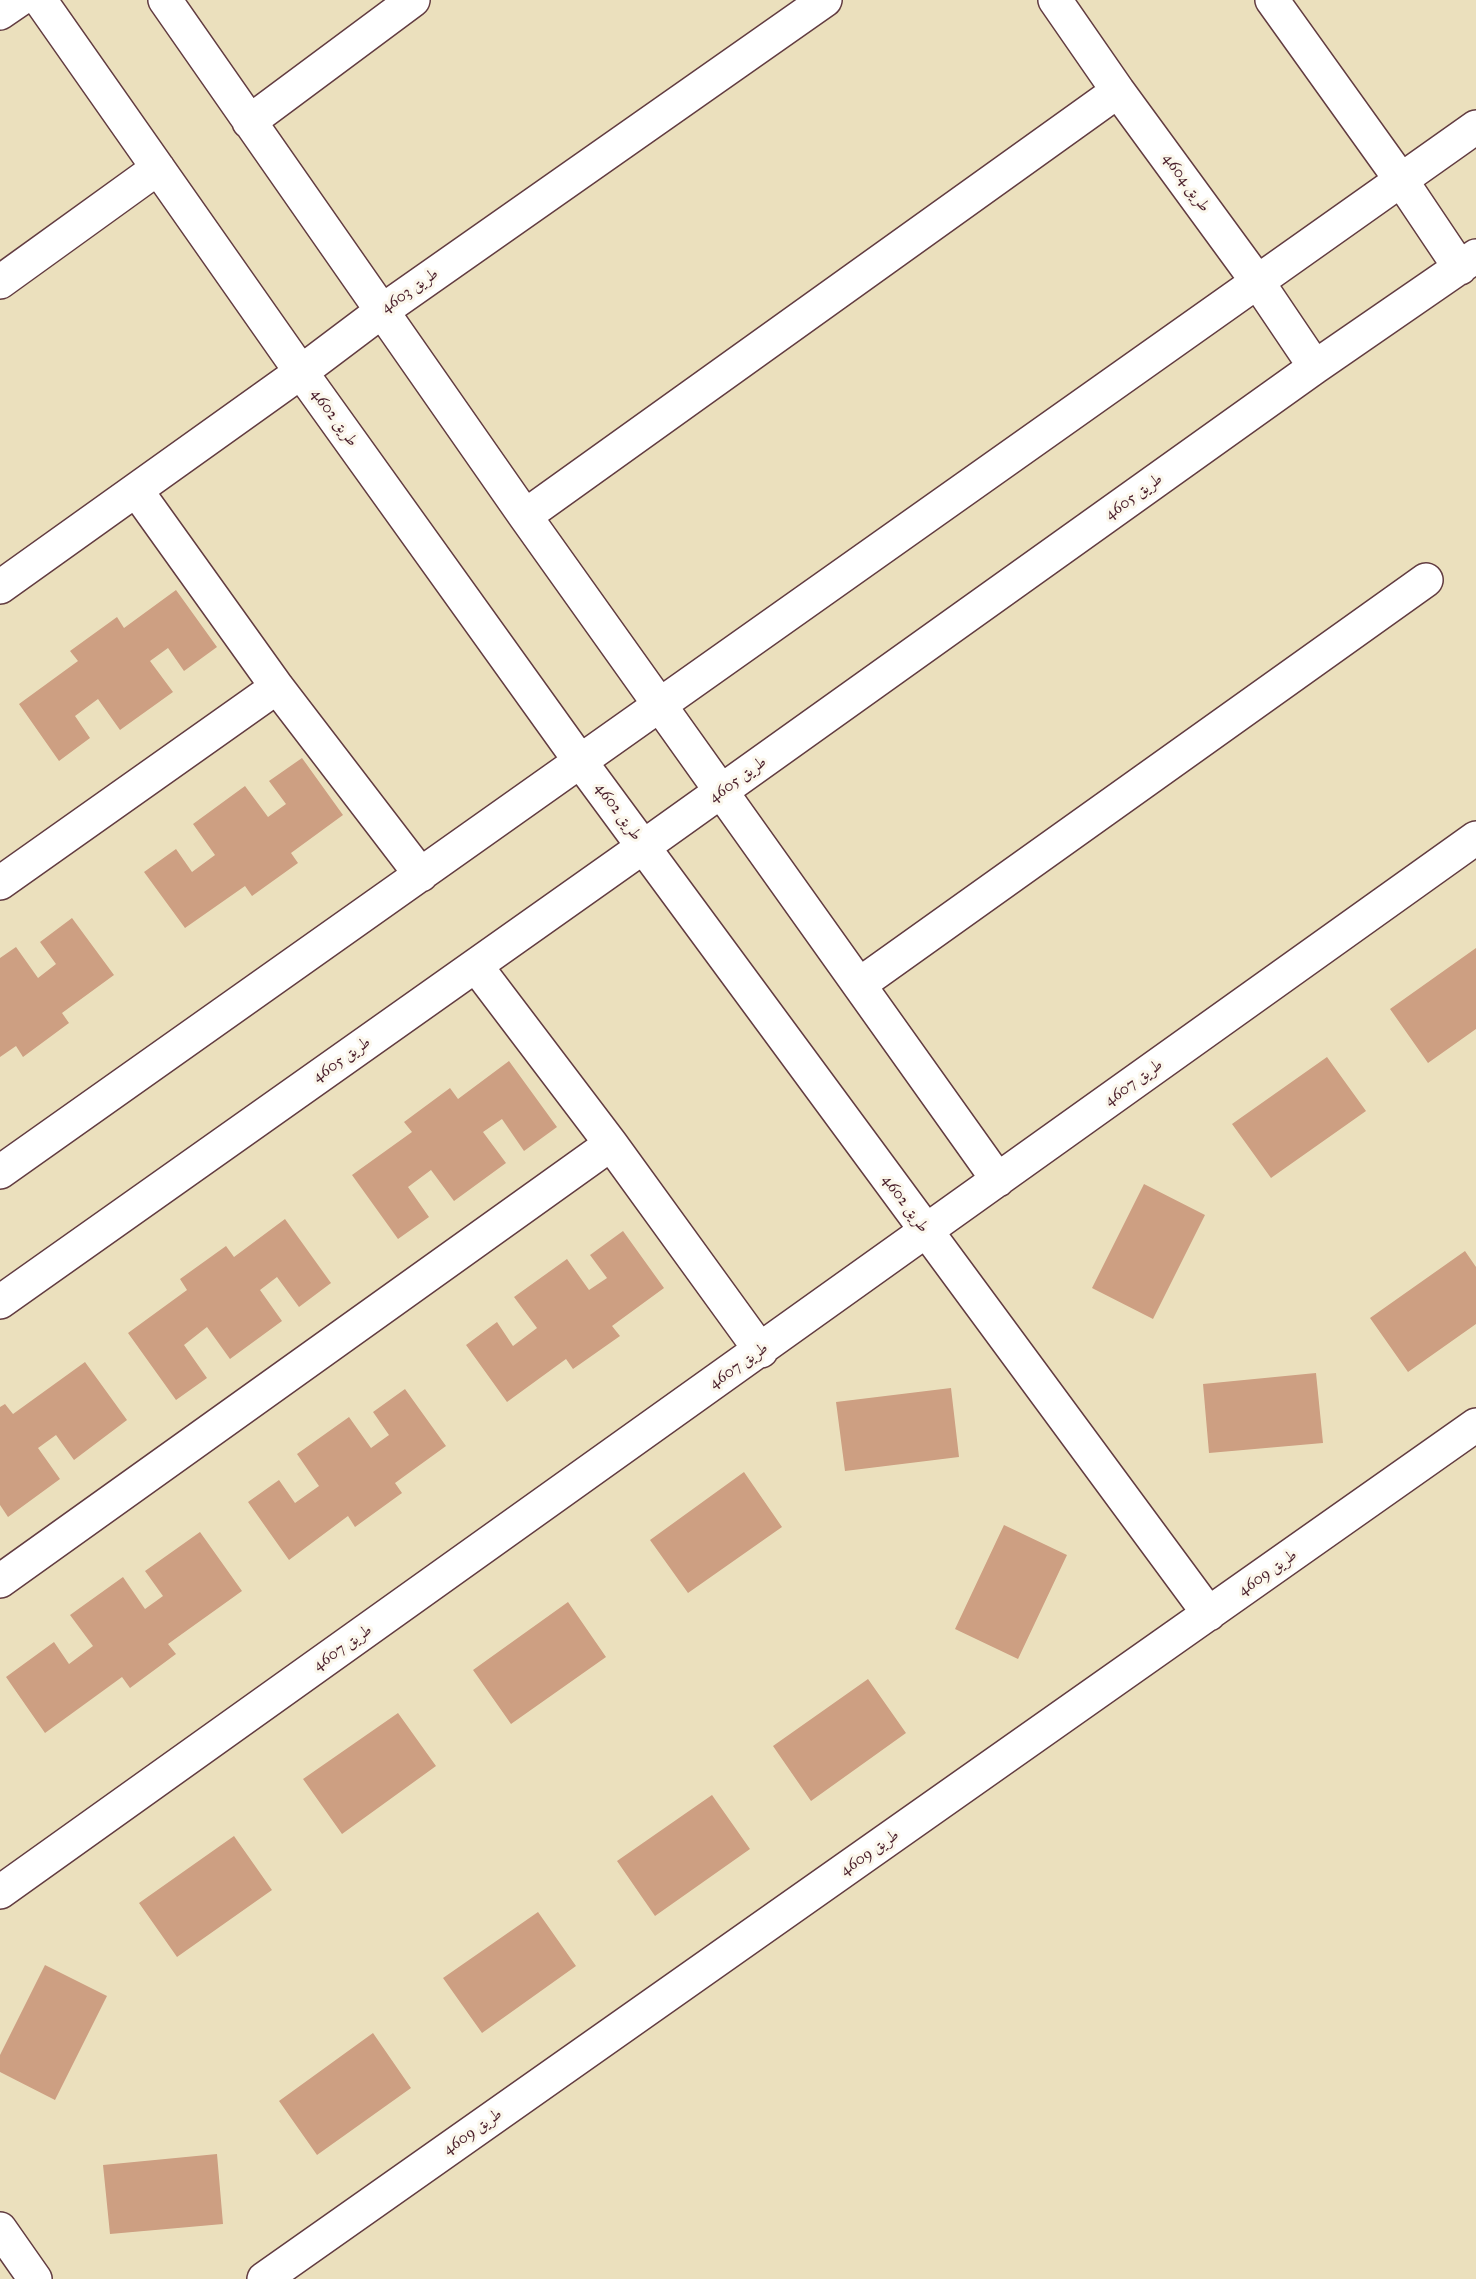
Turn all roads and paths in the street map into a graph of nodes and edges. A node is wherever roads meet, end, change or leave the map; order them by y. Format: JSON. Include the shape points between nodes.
{"nodes":[{"id":1,"x":19,"y":0,"type":"edge"},
{"id":2,"x":40,"y":0,"type":"edge"},
{"id":3,"x":165,"y":0,"type":"edge"},
{"id":4,"x":413,"y":0,"type":"edge"},
{"id":5,"x":825,"y":0,"type":"edge"},
{"id":6,"x":1055,"y":0,"type":"edge"},
{"id":7,"x":1272,"y":0,"type":"edge"},
{"id":8,"x":0,"y":14,"type":"edge"},
{"id":9,"x":1118,"y":91,"type":"junction"},
{"id":10,"x":249,"y":122,"type":"junction"},
{"id":11,"x":1476,"y":127,"type":"edge"},
{"id":12,"x":158,"y":168,"type":"junction"},
{"id":13,"x":1401,"y":180,"type":"junction"},
{"id":14,"x":1468,"y":262,"type":"edge"},
{"id":15,"x":1257,"y":280,"type":"junction"},
{"id":16,"x":0,"y":282,"type":"edge"},
{"id":17,"x":382,"y":311,"type":"junction"},
{"id":18,"x":1315,"y":368,"type":"junction"},
{"id":19,"x":301,"y":372,"type":"junction"},
{"id":20,"x":136,"y":490,"type":"junction"},
{"id":21,"x":525,"y":516,"type":"junction"},
{"id":22,"x":1426,"y":580,"type":"dead end"},
{"id":23,"x":0,"y":587,"type":"edge"},
{"id":24,"x":277,"y":687,"type":"junction"},
{"id":25,"x":661,"y":706,"type":"junction"},
{"id":26,"x":580,"y":761,"type":"junction"},
{"id":27,"x":723,"y":791,"type":"junction"},
{"id":28,"x":1476,"y":838,"type":"edge"},
{"id":29,"x":644,"y":847,"type":"junction"},
{"id":30,"x":421,"y":875,"type":"junction"},
{"id":31,"x":0,"y":883,"type":"edge"},
{"id":32,"x":476,"y":966,"type":"junction"},
{"id":33,"x":860,"y":984,"type":"junction"},
{"id":34,"x":610,"y":1144,"type":"junction"},
{"id":35,"x":0,"y":1172,"type":"edge"},
{"id":36,"x":998,"y":1180,"type":"junction"},
{"id":37,"x":926,"y":1232,"type":"junction"},
{"id":38,"x":0,"y":1302,"type":"edge"},
{"id":39,"x":761,"y":1351,"type":"junction"},
{"id":40,"x":1476,"y":1425,"type":"edge"},
{"id":41,"x":0,"y":1581,"type":"edge"},
{"id":42,"x":1209,"y":1614,"type":"junction"},
{"id":43,"x":0,"y":1892,"type":"edge"},
{"id":44,"x":0,"y":2229,"type":"edge"},
{"id":45,"x":35,"y":2279,"type":"edge"},
{"id":46,"x":264,"y":2279,"type":"edge"}],
"edges":[{"from":1,"to":8,"type":"street"},
{"from":2,"to":12,"type":"street","name":"طريق 4602"},
{"from":3,"to":10,"type":"street"},
{"from":4,"to":10,"type":"street"},
{"from":5,"to":17,"type":"street","name":"طريق 4603"},
{"from":6,"to":9,"type":"street","name":"طريق 4604"},
{"from":7,"to":13,"type":"street"},
{"from":9,"to":15,"type":"street","name":"طريق 4604"},
{"from":9,"to":21,"type":"street"},
{"from":10,"to":17,"type":"street"},
{"from":11,"to":13,"type":"street"},
{"from":12,"to":16,"type":"street"},
{"from":12,"to":19,"type":"street","name":"طريق 4602"},
{"from":13,"to":14,"type":"street"},
{"from":13,"to":15,"type":"street"},
{"from":14,"to":18,"type":"street","name":"طريق 4605"},
{"from":15,"to":18,"type":"street","name":"طريق 4604"},
{"from":15,"to":25,"type":"street"},
{"from":17,"to":19,"type":"street","name":"طريق 4603"},
{"from":17,"to":21,"type":"street"},
{"from":18,"to":27,"type":"street","name":"طريق 4605"},
{"from":19,"to":20,"type":"street","name":"طريق 4603"},
{"from":19,"to":26,"type":"street","name":"طريق 4602"},
{"from":20,"to":23,"type":"street","name":"طريق 4603"},
{"from":20,"to":24,"type":"street"},
{"from":21,"to":25,"type":"street"},
{"from":22,"to":33,"type":"street"},
{"from":24,"to":30,"type":"street"},
{"from":24,"to":31,"type":"street"},
{"from":25,"to":26,"type":"street"},
{"from":25,"to":27,"type":"street"},
{"from":26,"to":29,"type":"street","name":"طريق 4602"},
{"from":26,"to":30,"type":"street"},
{"from":27,"to":29,"type":"street","name":"طريق 4605"},
{"from":27,"to":33,"type":"street"},
{"from":28,"to":36,"type":"street","name":"طريق 4607"},
{"from":29,"to":32,"type":"street","name":"طريق 4605"},
{"from":29,"to":37,"type":"street","name":"طريق 4602"},
{"from":30,"to":35,"type":"street"},
{"from":32,"to":34,"type":"street"},
{"from":32,"to":38,"type":"street","name":"طريق 4605"},
{"from":33,"to":36,"type":"street"},
{"from":34,"to":39,"type":"street"},
{"from":34,"to":41,"type":"street"},
{"from":36,"to":37,"type":"street","name":"طريق 4607"},
{"from":37,"to":39,"type":"street","name":"طريق 4607"},
{"from":37,"to":42,"type":"street","name":"طريق 4602"},
{"from":39,"to":43,"type":"street","name":"طريق 4607"},
{"from":40,"to":42,"type":"street","name":"طريق 4609"},
{"from":42,"to":46,"type":"street","name":"طريق 4609"},
{"from":44,"to":45,"type":"street"}]}
